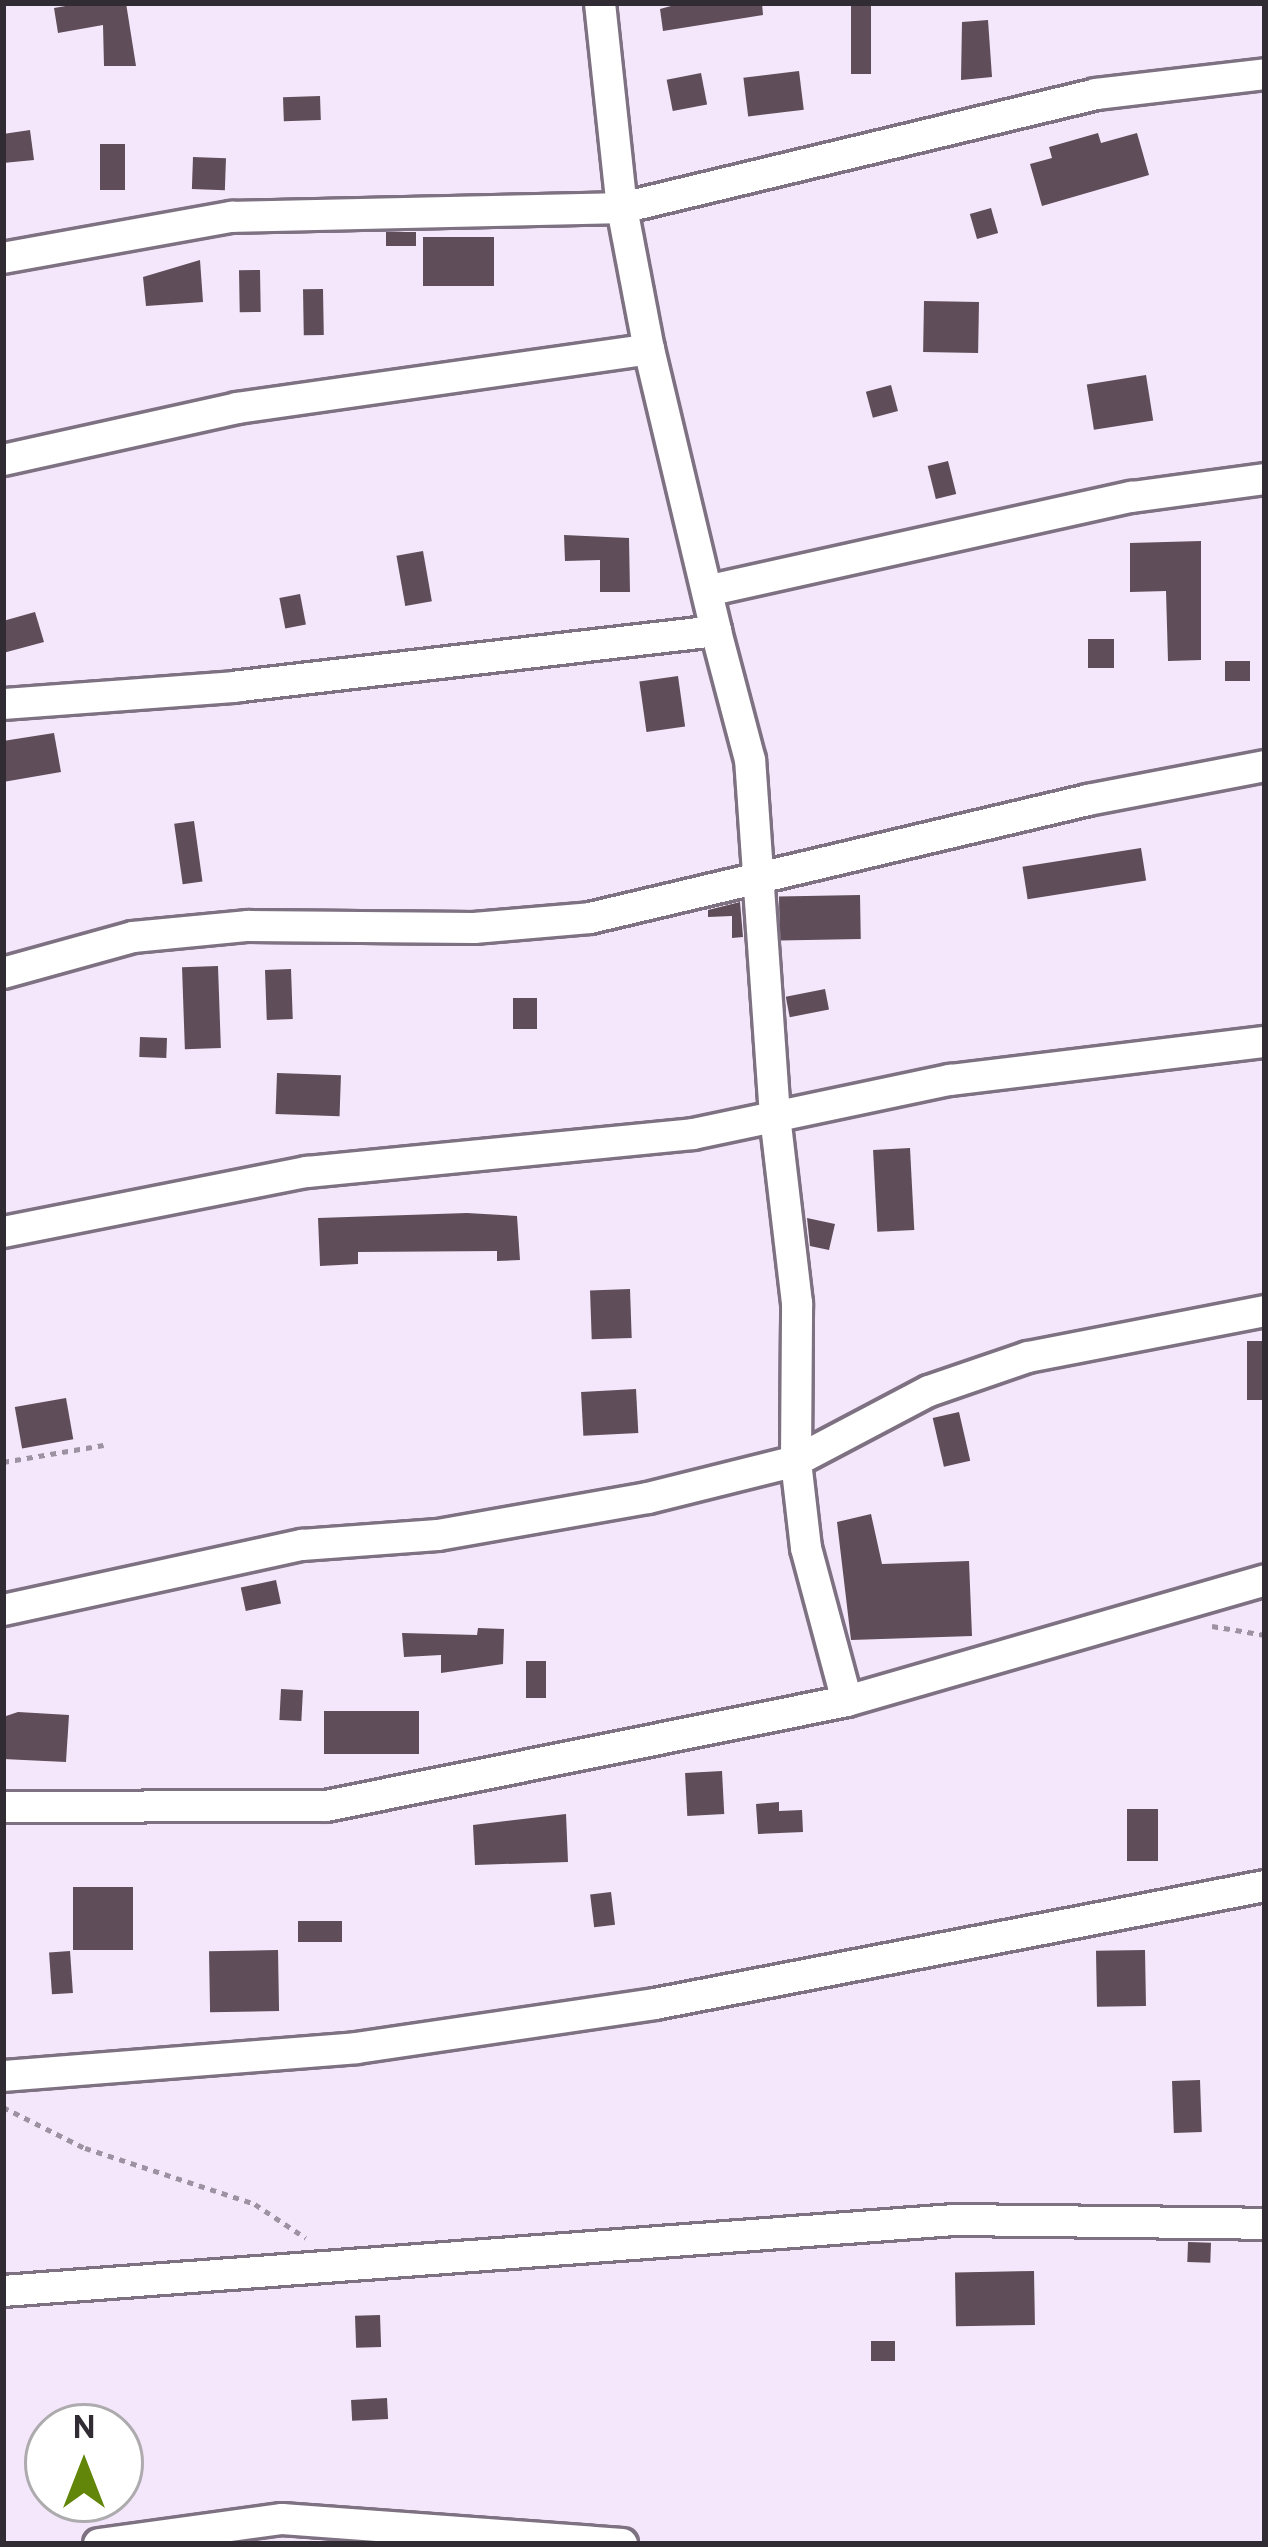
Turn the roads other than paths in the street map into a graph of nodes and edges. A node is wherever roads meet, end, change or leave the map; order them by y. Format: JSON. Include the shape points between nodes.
{"nodes":[{"id":1,"x":600,"y":3,"type":"edge"},
{"id":2,"x":1265,"y":74,"type":"edge"},
{"id":3,"x":622,"y":208,"type":"junction"},
{"id":4,"x":3,"y":258,"type":"edge"},
{"id":5,"x":649,"y":349,"type":"junction"},
{"id":6,"x":3,"y":460,"type":"edge"},
{"id":7,"x":1265,"y":479,"type":"edge"},
{"id":8,"x":711,"y":590,"type":"junction"},
{"id":9,"x":716,"y":631,"type":"junction"},
{"id":10,"x":3,"y":704,"type":"edge"},
{"id":11,"x":1265,"y":766,"type":"edge"},
{"id":12,"x":761,"y":876,"type":"junction"},
{"id":13,"x":3,"y":973,"type":"edge"},
{"id":14,"x":1265,"y":1042,"type":"edge"},
{"id":15,"x":775,"y":1116,"type":"junction"},
{"id":16,"x":3,"y":1232,"type":"edge"},
{"id":17,"x":1265,"y":1311,"type":"edge"},
{"id":18,"x":796,"y":1461,"type":"junction"},
{"id":19,"x":1265,"y":1580,"type":"edge"},
{"id":20,"x":3,"y":1610,"type":"edge"},
{"id":21,"x":847,"y":1701,"type":"junction"},
{"id":22,"x":3,"y":1808,"type":"edge"},
{"id":23,"x":1265,"y":1886,"type":"edge"},
{"id":24,"x":3,"y":2076,"type":"edge"},
{"id":25,"x":1265,"y":2224,"type":"edge"},
{"id":26,"x":3,"y":2291,"type":"edge"},
{"id":27,"x":99,"y":2544,"type":"edge"},
{"id":28,"x":622,"y":2544,"type":"edge"}],
"edges":[{"from":1,"to":3,"type":"street"},
{"from":2,"to":3,"type":"street","via":[[1096,94]]},
{"from":3,"to":4,"type":"street","via":[[232,217]]},
{"from":3,"to":5,"type":"street"},
{"from":5,"to":6,"type":"street","via":[[237,408]]},
{"from":5,"to":8,"type":"street"},
{"from":7,"to":8,"type":"street","via":[[1109,502]]},
{"from":8,"to":9,"type":"street"},
{"from":9,"to":10,"type":"street","via":[[236,687]]},
{"from":9,"to":12,"type":"street","via":[[751,760]]},
{"from":11,"to":12,"type":"street"},
{"from":12,"to":13,"type":"street","via":[[590,918],[474,928],[248,926],[133,937]]},
{"from":12,"to":15,"type":"street"},
{"from":14,"to":15,"type":"street","via":[[950,1080]]},
{"from":15,"to":16,"type":"street","via":[[693,1134],[307,1172]]},
{"from":15,"to":18,"type":"street","via":[[797,1303]]},
{"from":17,"to":18,"type":"street","via":[[1028,1357],[929,1391]]},
{"from":18,"to":20,"type":"street","via":[[648,1498],[438,1534],[302,1544]]},
{"from":18,"to":21,"type":"street","via":[[806,1548]]},
{"from":19,"to":21,"type":"street"},
{"from":21,"to":22,"type":"street","via":[[326,1806]]},
{"from":23,"to":24,"type":"street","via":[[655,2004],[357,2048]]},
{"from":25,"to":26,"type":"street","via":[[954,2220]]},
{"from":27,"to":28,"type":"street","via":[[282,2519]]}]}
